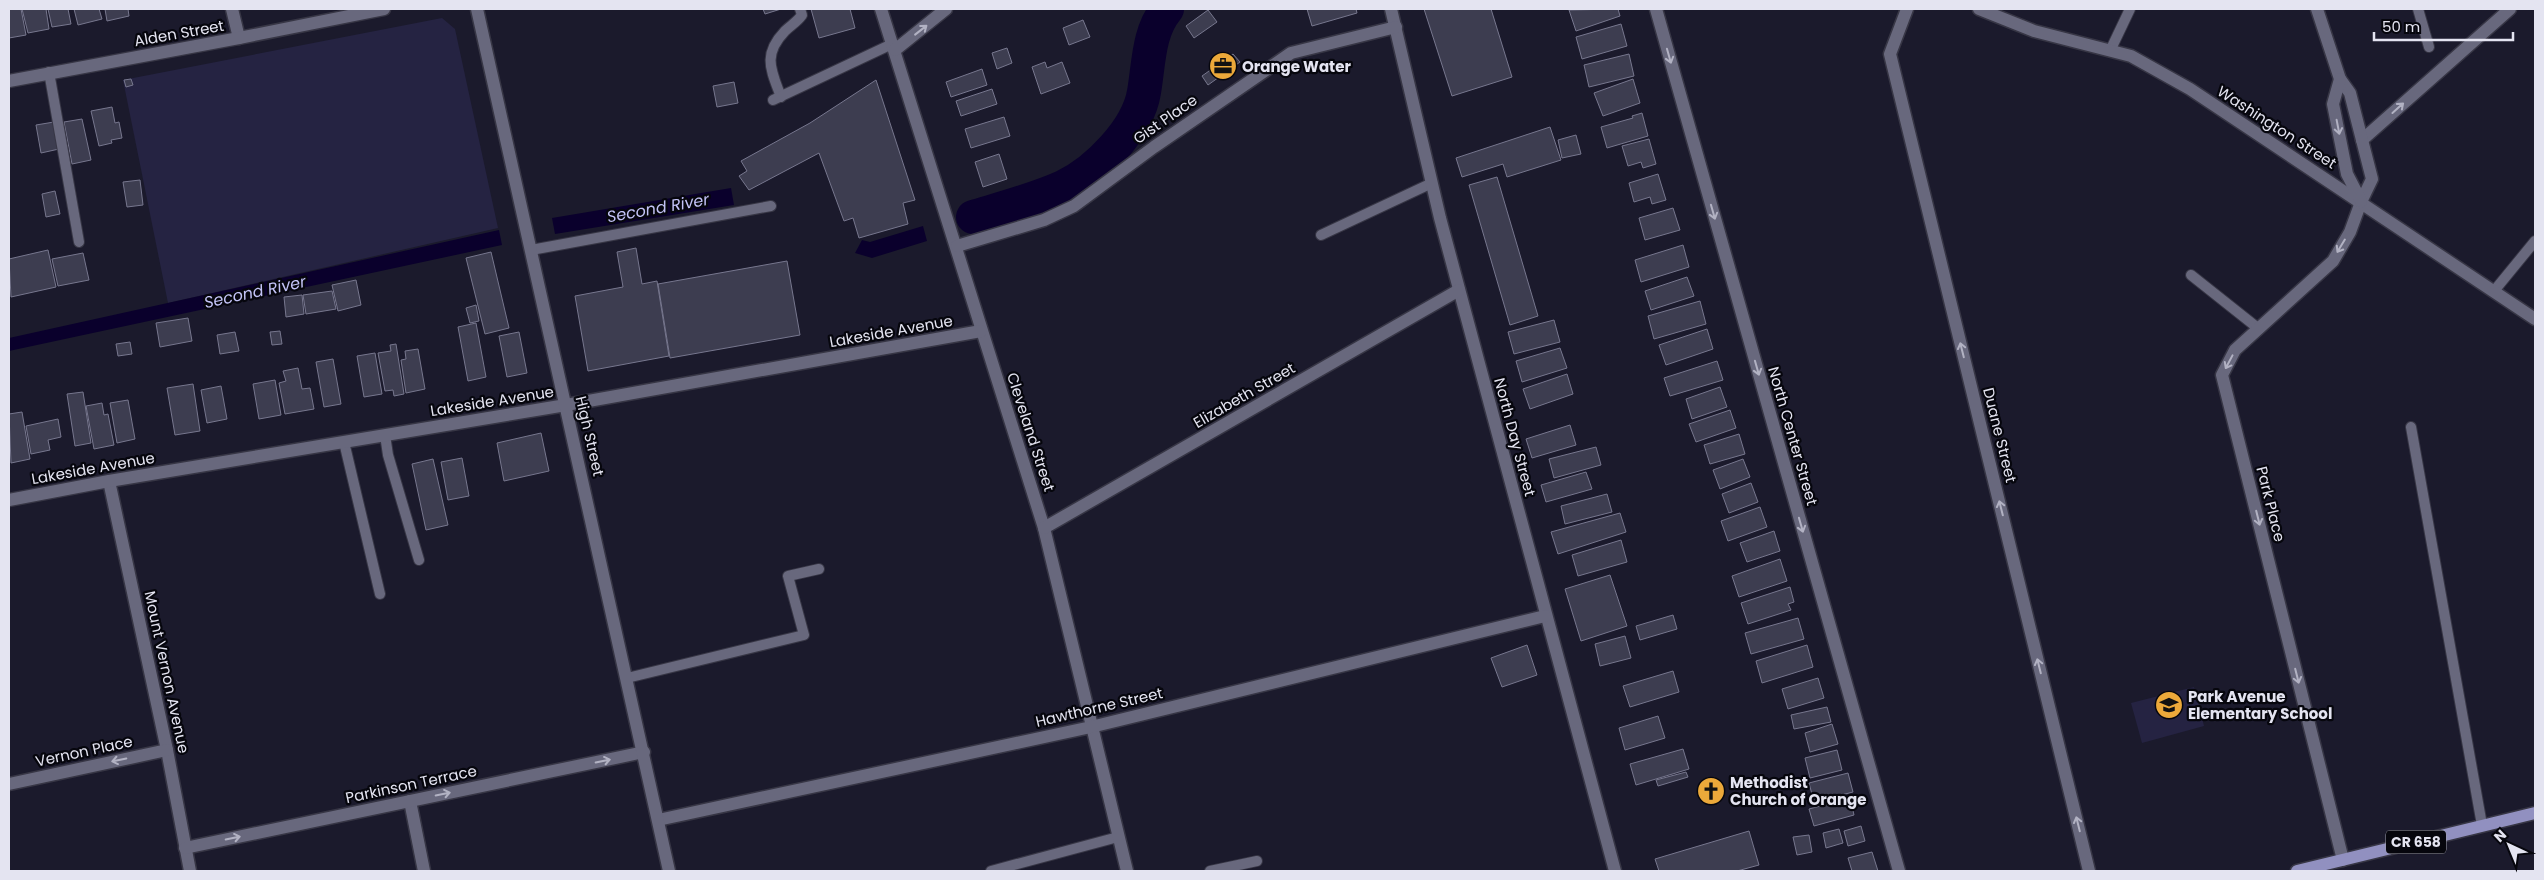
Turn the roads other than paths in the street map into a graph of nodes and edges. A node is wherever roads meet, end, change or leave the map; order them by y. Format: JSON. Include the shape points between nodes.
{"nodes":[{"id":1,"x":232,"y":9,"type":"edge"},
{"id":2,"x":384,"y":9,"type":"edge"},
{"id":3,"x":477,"y":9,"type":"edge"},
{"id":4,"x":800,"y":9,"type":"edge"},
{"id":5,"x":881,"y":9,"type":"edge"},
{"id":6,"x":946,"y":9,"type":"edge"},
{"id":7,"x":1391,"y":9,"type":"edge"},
{"id":8,"x":1656,"y":9,"type":"edge"},
{"id":9,"x":1907,"y":9,"type":"edge"},
{"id":10,"x":1979,"y":9,"type":"edge"},
{"id":11,"x":2130,"y":9,"type":"edge"},
{"id":12,"x":2317,"y":9,"type":"edge"},
{"id":13,"x":2418,"y":9,"type":"edge"},
{"id":14,"x":2510,"y":9,"type":"edge"},
{"id":15,"x":1396,"y":27,"type":"junction"},
{"id":16,"x":239,"y":38,"type":"junction"},
{"id":17,"x":2430,"y":46,"type":"dead end"},
{"id":18,"x":894,"y":47,"type":"junction"},
{"id":19,"x":2110,"y":51,"type":"junction"},
{"id":20,"x":49,"y":72,"type":"junction"},
{"id":21,"x":2340,"y":79,"type":"junction"},
{"id":22,"x":9,"y":81,"type":"edge"},
{"id":23,"x":2362,"y":140,"type":"junction"},
{"id":24,"x":1432,"y":182,"type":"junction"},
{"id":25,"x":2361,"y":202,"type":"junction"},
{"id":26,"x":771,"y":206,"type":"dead end"},
{"id":27,"x":1321,"y":235,"type":"dead end"},
{"id":28,"x":2535,"y":241,"type":"edge"},
{"id":29,"x":79,"y":242,"type":"dead end"},
{"id":30,"x":957,"y":246,"type":"junction"},
{"id":31,"x":531,"y":250,"type":"junction"},
{"id":32,"x":2191,"y":275,"type":"dead end"},
{"id":33,"x":1459,"y":290,"type":"junction"},
{"id":34,"x":2494,"y":291,"type":"junction"},
{"id":35,"x":2535,"y":319,"type":"edge"},
{"id":36,"x":2259,"y":329,"type":"junction"},
{"id":37,"x":981,"y":331,"type":"junction"},
{"id":38,"x":566,"y":405,"type":"junction"},
{"id":39,"x":2411,"y":427,"type":"dead end"},
{"id":40,"x":386,"y":435,"type":"junction"},
{"id":41,"x":344,"y":442,"type":"junction"},
{"id":42,"x":109,"y":481,"type":"junction"},
{"id":43,"x":9,"y":500,"type":"edge"},
{"id":44,"x":1044,"y":528,"type":"junction"},
{"id":45,"x":419,"y":560,"type":"dead end"},
{"id":46,"x":819,"y":569,"type":"dead end"},
{"id":47,"x":380,"y":594,"type":"dead end"},
{"id":48,"x":1545,"y":616,"type":"junction"},
{"id":49,"x":627,"y":678,"type":"junction"},
{"id":50,"x":1091,"y":727,"type":"junction"},
{"id":51,"x":167,"y":750,"type":"junction"},
{"id":52,"x":644,"y":752,"type":"junction"},
{"id":53,"x":9,"y":784,"type":"edge"},
{"id":54,"x":410,"y":801,"type":"junction"},
{"id":55,"x":2535,"y":813,"type":"edge"},
{"id":56,"x":658,"y":820,"type":"junction"},
{"id":57,"x":2482,"y":826,"type":"junction"},
{"id":58,"x":1118,"y":837,"type":"junction"},
{"id":59,"x":185,"y":848,"type":"junction"},
{"id":60,"x":2343,"y":860,"type":"junction"},
{"id":61,"x":1257,"y":861,"type":"dead end"},
{"id":62,"x":190,"y":871,"type":"edge"},
{"id":63,"x":424,"y":871,"type":"edge"},
{"id":64,"x":669,"y":871,"type":"edge"},
{"id":65,"x":991,"y":871,"type":"edge"},
{"id":66,"x":1127,"y":871,"type":"edge"},
{"id":67,"x":1210,"y":871,"type":"edge"},
{"id":68,"x":1615,"y":871,"type":"edge"},
{"id":69,"x":1899,"y":871,"type":"edge"},
{"id":70,"x":2090,"y":871,"type":"edge"},
{"id":71,"x":2297,"y":871,"type":"edge"}],
"edges":[{"from":1,"to":16,"type":"street"},
{"from":2,"to":16,"type":"street","name":"Alden Street"},
{"from":3,"to":31,"type":"street","name":"High Street"},
{"from":4,"to":18,"type":"lane","via":[[802,15],[785,30],[769,56],[777,98]]},
{"from":5,"to":18,"type":"street","name":"Cleveland Street"},
{"from":18,"to":6,"type":"street","one_way":true},
{"from":7,"to":15,"type":"street","name":"North Day Street"},
{"from":8,"to":69,"type":"street","name":"North Center Street","one_way":true},
{"from":70,"to":9,"type":"street","name":"Duane Street","one_way":true,"via":[[1890,54]]},
{"from":10,"to":19,"type":"street","name":"Washington Street","via":[[2034,31]]},
{"from":11,"to":19,"type":"lane"},
{"from":12,"to":21,"type":"street","name":"Park Place"},
{"from":13,"to":17,"type":"lane"},
{"from":23,"to":14,"type":"street","one_way":true},
{"from":15,"to":24,"type":"street","name":"North Day Street"},
{"from":15,"to":30,"type":"street","name":"Gist Place","via":[[1291,53],[1154,146],[1074,206],[1044,220]]},
{"from":16,"to":20,"type":"street","name":"Alden Street"},
{"from":18,"to":30,"type":"street","name":"Cleveland Street"},
{"from":19,"to":25,"type":"street","name":"Washington Street","via":[[2131,56],[2190,90]]},
{"from":20,"to":22,"type":"street","name":"Alden Street"},
{"from":20,"to":29,"type":"lane"},
{"from":21,"to":23,"type":"street","name":"Park Place","via":[[2350,93]]},
{"from":21,"to":25,"type":"street","one_way":true,"via":[[2333,104],[2347,174]]},
{"from":23,"to":25,"type":"street","name":"Park Place","via":[[2372,179]]},
{"from":24,"to":27,"type":"lane"},
{"from":24,"to":33,"type":"street","name":"North Day Street"},
{"from":25,"to":34,"type":"street","name":"Washington Street"},
{"from":25,"to":36,"type":"street","name":"Park Place","one_way":true,"via":[[2350,232],[2332,261]]},
{"from":26,"to":31,"type":"lane"},
{"from":28,"to":34,"type":"lane"},
{"from":30,"to":37,"type":"street","name":"Cleveland Street"},
{"from":31,"to":38,"type":"street","name":"High Street"},
{"from":32,"to":36,"type":"lane"},
{"from":33,"to":44,"type":"street","name":"Elizabeth Street"},
{"from":33,"to":48,"type":"street","name":"North Day Street"},
{"from":34,"to":35,"type":"street","name":"Washington Street"},
{"from":36,"to":60,"type":"street","name":"Park Place","one_way":true,"via":[[2235,350],[2222,375]]},
{"from":37,"to":38,"type":"street","name":"Lakeside Avenue"},
{"from":37,"to":44,"type":"street","name":"Cleveland Street"},
{"from":38,"to":40,"type":"street","name":"Lakeside Avenue"},
{"from":38,"to":49,"type":"street","name":"High Street"},
{"from":39,"to":57,"type":"lane"},
{"from":40,"to":41,"type":"street","name":"Lakeside Avenue"},
{"from":40,"to":45,"type":"lane","via":[[388,455]]},
{"from":41,"to":42,"type":"street","name":"Lakeside Avenue"},
{"from":41,"to":47,"type":"lane"},
{"from":42,"to":43,"type":"street","name":"Lakeside Avenue"},
{"from":42,"to":51,"type":"street","name":"Mount Vernon Avenue"},
{"from":44,"to":50,"type":"street","name":"Cleveland Street"},
{"from":46,"to":49,"type":"lane","via":[[788,576],[804,635]]},
{"from":48,"to":50,"type":"street","name":"Hawthorne Street"},
{"from":48,"to":68,"type":"street","name":"North Day Street"},
{"from":49,"to":52,"type":"street","name":"High Street"},
{"from":50,"to":56,"type":"street","name":"Hawthorne Street"},
{"from":50,"to":58,"type":"street","name":"Cleveland Street"},
{"from":51,"to":53,"type":"street","name":"Vernon Place","one_way":true},
{"from":51,"to":59,"type":"street","name":"Mount Vernon Avenue"},
{"from":54,"to":52,"type":"street","name":"Parkinson Terrace","one_way":true},
{"from":52,"to":56,"type":"street","name":"High Street"},
{"from":59,"to":54,"type":"street","name":"Parkinson Terrace","one_way":true},
{"from":54,"to":63,"type":"street"},
{"from":55,"to":57,"type":"main road","number":"CR 658"},
{"from":56,"to":64,"type":"street","name":"High Street"},
{"from":57,"to":60,"type":"main road","number":"CR 658"},
{"from":58,"to":65,"type":"lane"},
{"from":58,"to":66,"type":"street","name":"Cleveland Street"},
{"from":59,"to":62,"type":"street","name":"Mount Vernon Avenue"},
{"from":60,"to":71,"type":"main road","number":"CR 658"},
{"from":61,"to":67,"type":"lane"}]}
